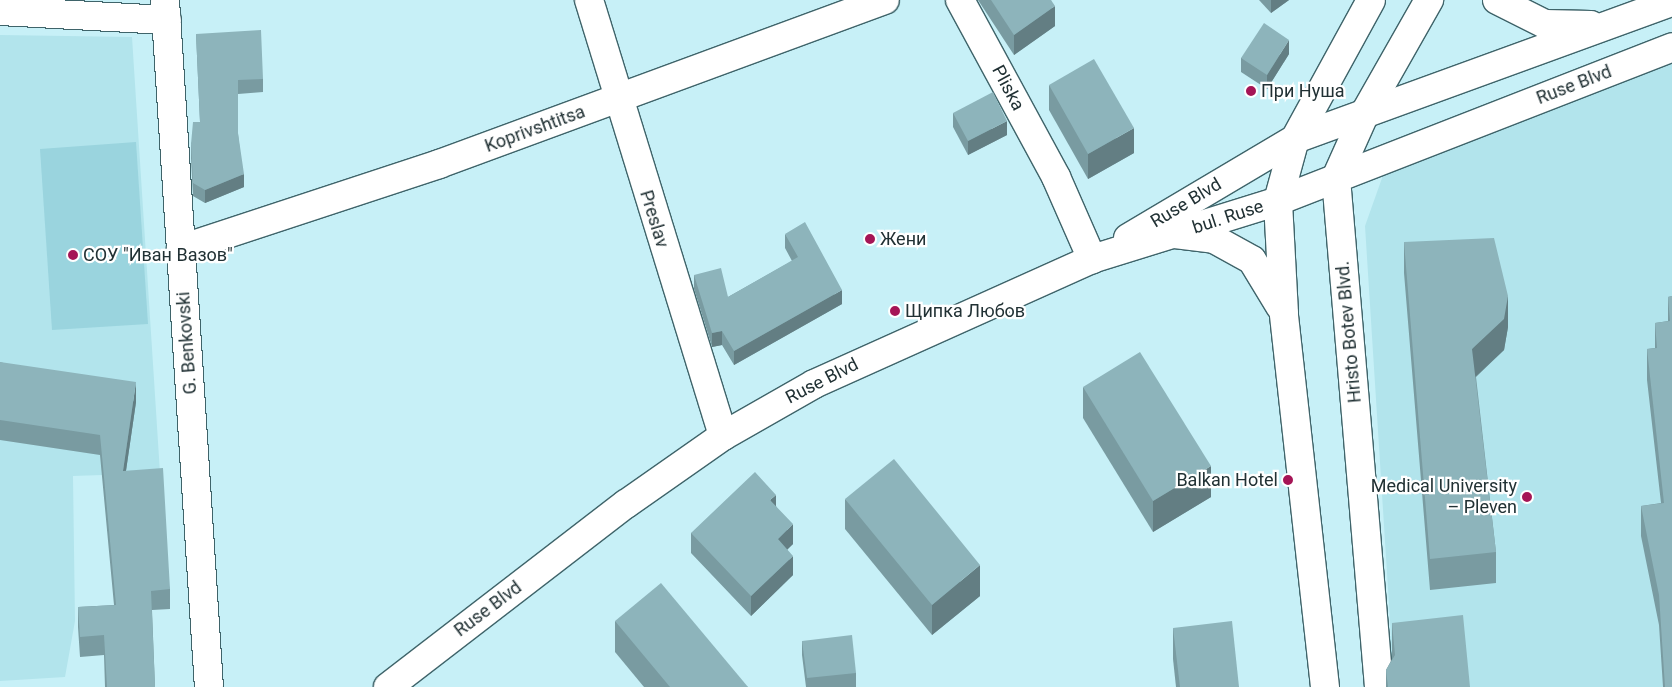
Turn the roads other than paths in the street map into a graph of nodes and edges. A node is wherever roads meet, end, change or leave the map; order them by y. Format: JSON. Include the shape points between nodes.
{"nodes":[{"id":1,"x":589,"y":0,"type":"edge"},
{"id":2,"x":885,"y":0,"type":"edge"},
{"id":3,"x":960,"y":0,"type":"edge"},
{"id":4,"x":1371,"y":0,"type":"edge"},
{"id":5,"x":1429,"y":0,"type":"edge"},
{"id":6,"x":1497,"y":0,"type":"edge"},
{"id":7,"x":1672,"y":2,"type":"edge"},
{"id":8,"x":166,"y":10,"type":"edge"},
{"id":9,"x":0,"y":11,"type":"edge"},
{"id":10,"x":1618,"y":23,"type":"junction"},
{"id":11,"x":1672,"y":47,"type":"edge"},
{"id":12,"x":617,"y":98,"type":"junction"},
{"id":13,"x":1366,"y":111,"type":"junction"},
{"id":14,"x":1295,"y":139,"type":"junction"},
{"id":15,"x":1336,"y":178,"type":"junction"},
{"id":16,"x":1278,"y":202,"type":"junction"},
{"id":17,"x":1175,"y":234,"type":"junction"},
{"id":18,"x":181,"y":249,"type":"junction"},
{"id":19,"x":1092,"y":259,"type":"junction"},
{"id":20,"x":1284,"y":313,"type":"junction"},
{"id":21,"x":723,"y":436,"type":"junction"},
{"id":22,"x":209,"y":687,"type":"edge"},
{"id":23,"x":388,"y":687,"type":"edge"},
{"id":24,"x":1325,"y":687,"type":"edge"},
{"id":25,"x":1379,"y":687,"type":"edge"}],
"edges":[{"from":1,"to":12,"type":"street","name":"Preslav"},
{"from":2,"to":12,"type":"street","name":"Koprivshtitsa"},
{"from":3,"to":19,"type":"street","name":"Pliska","via":[[1056,176]]},
{"from":4,"to":14,"type":"street"},
{"from":5,"to":13,"type":"street","name":"Hristo Botev Blvd."},
{"from":6,"to":10,"type":"street","via":[[1545,24]]},
{"from":7,"to":10,"type":"street"},
{"from":8,"to":9,"type":"street"},
{"from":8,"to":18,"type":"street","name":"G. Benkovski"},
{"from":10,"to":13,"type":"street"},
{"from":11,"to":15,"type":"street","name":"Ruse Blvd"},
{"from":12,"to":18,"type":"street","name":"Koprivshtitsa"},
{"from":12,"to":21,"type":"street","name":"Preslav"},
{"from":13,"to":14,"type":"street","name":"Ruse Blvd"},
{"from":13,"to":15,"type":"street","name":"Hristo Botev Blvd."},
{"from":14,"to":16,"type":"street"},
{"from":14,"to":19,"type":"street","name":"Ruse Blvd"},
{"from":15,"to":16,"type":"street","name":"Ruse Blvd"},
{"from":15,"to":25,"type":"street","name":"Hristo Botev Blvd."},
{"from":16,"to":17,"type":"street","name":"bul. Ruse"},
{"from":16,"to":20,"type":"street"},
{"from":17,"to":19,"type":"street","name":"bul. Ruse"},
{"from":17,"to":20,"type":"street","via":[[1214,239],[1252,260]]},
{"from":18,"to":22,"type":"street","name":"G. Benkovski"},
{"from":19,"to":21,"type":"street","name":"Ruse Blvd","via":[[822,380]]},
{"from":20,"to":24,"type":"street"},
{"from":21,"to":23,"type":"street","name":"Ruse Blvd","via":[[626,504]]}]}
